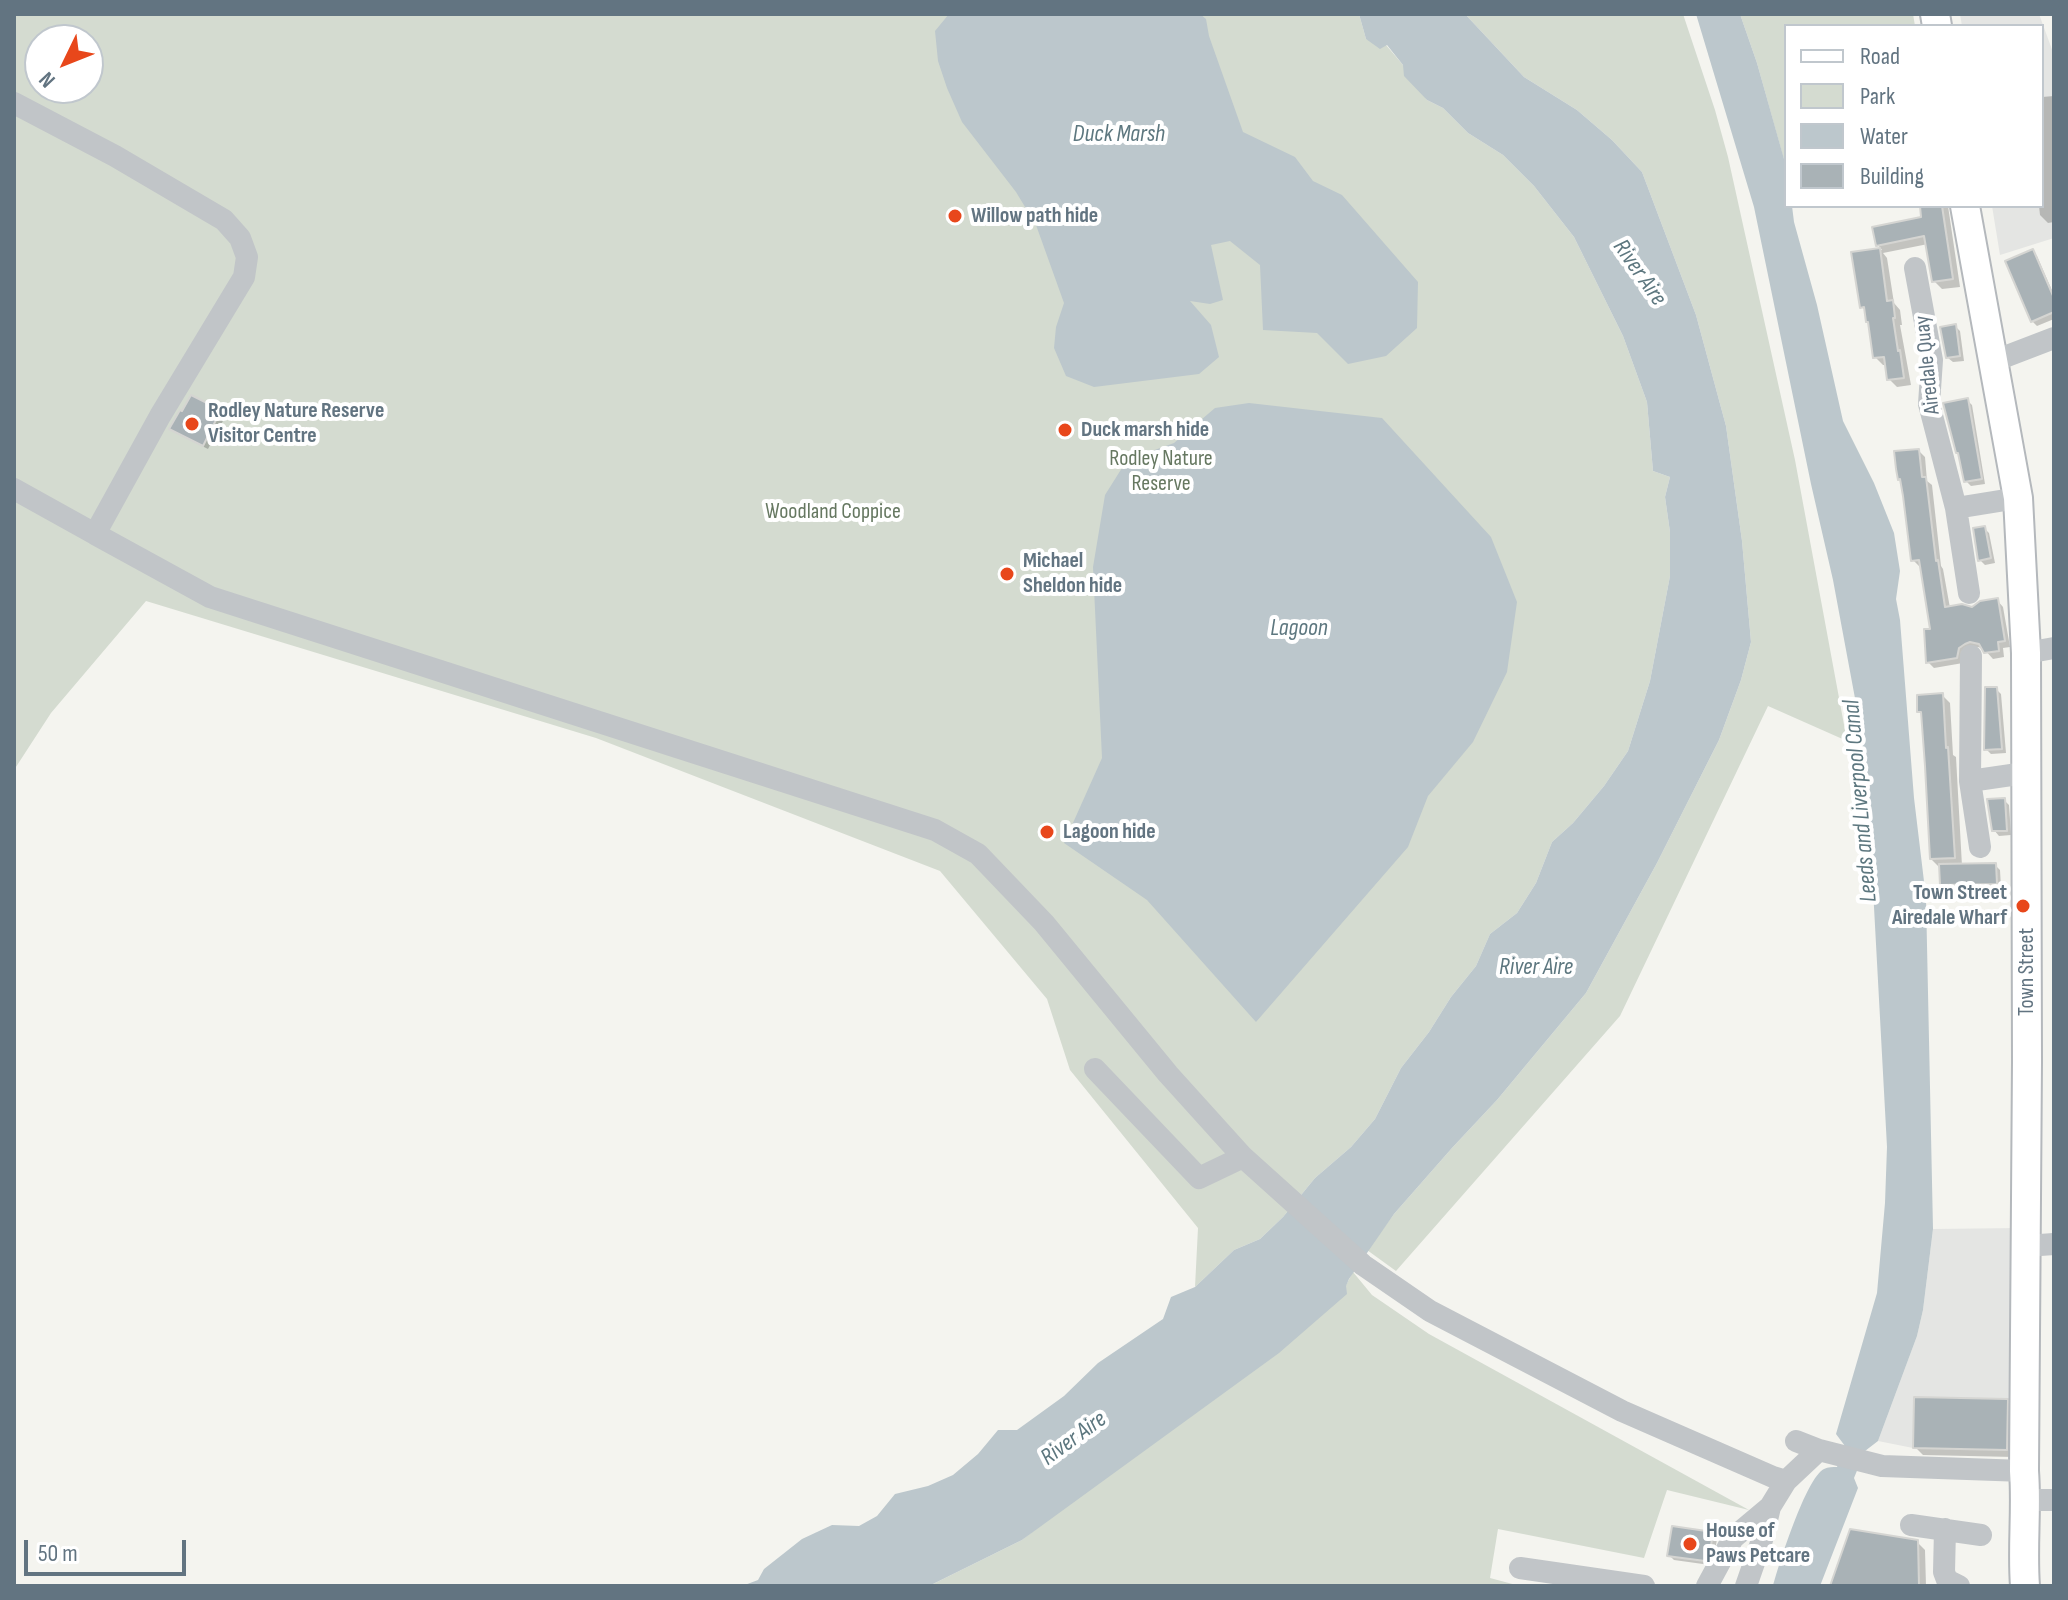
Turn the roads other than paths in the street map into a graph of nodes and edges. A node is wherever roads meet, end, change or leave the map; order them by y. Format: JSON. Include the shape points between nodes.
{"nodes":[{"id":1,"x":14,"y":103,"type":"edge"},
{"id":2,"x":1967,"y":208,"type":"edge"},
{"id":3,"x":1915,"y":268,"type":"dead end"},
{"id":4,"x":2054,"y":338,"type":"edge"},
{"id":5,"x":1994,"y":361,"type":"junction"},
{"id":6,"x":14,"y":489,"type":"edge"},
{"id":7,"x":2018,"y":498,"type":"junction"},
{"id":8,"x":1956,"y":508,"type":"junction"},
{"id":9,"x":95,"y":534,"type":"junction"},
{"id":10,"x":1969,"y":593,"type":"dead end"},
{"id":11,"x":2054,"y":648,"type":"edge"},
{"id":12,"x":2026,"y":653,"type":"junction"},
{"id":13,"x":1971,"y":656,"type":"dead end"},
{"id":14,"x":2025,"y":773,"type":"junction"},
{"id":15,"x":1970,"y":781,"type":"junction"},
{"id":16,"x":1980,"y":847,"type":"dead end"},
{"id":17,"x":1095,"y":1069,"type":"dead end"},
{"id":18,"x":1243,"y":1157,"type":"junction"},
{"id":19,"x":2040,"y":1245,"type":"edge"},
{"id":20,"x":1796,"y":1441,"type":"dead end"},
{"id":21,"x":1827,"y":1452,"type":"junction"},
{"id":22,"x":2024,"y":1471,"type":"junction"},
{"id":23,"x":1786,"y":1481,"type":"junction"},
{"id":24,"x":2040,"y":1500,"type":"edge"},
{"id":25,"x":1770,"y":1507,"type":"junction"},
{"id":26,"x":1911,"y":1525,"type":"dead end"},
{"id":27,"x":1945,"y":1529,"type":"junction"},
{"id":28,"x":1981,"y":1535,"type":"dead end"},
{"id":29,"x":1520,"y":1568,"type":"dead end"},
{"id":30,"x":1644,"y":1586,"type":"edge"},
{"id":31,"x":1707,"y":1586,"type":"edge"},
{"id":32,"x":1746,"y":1586,"type":"edge"},
{"id":33,"x":1959,"y":1586,"type":"edge"},
{"id":34,"x":2025,"y":1586,"type":"edge"}],
"edges":[{"from":1,"to":9,"type":"street","via":[[224,220],[240,238],[247,257],[244,277]]},
{"from":2,"to":5,"type":"main road","name":"Town Street"},
{"from":3,"to":8,"type":"street","name":"Airedale Quay","via":[[1932,360],[1929,404]]},
{"from":4,"to":5,"type":"street"},
{"from":5,"to":7,"type":"main road","name":"Town Street"},
{"from":6,"to":9,"type":"street"},
{"from":7,"to":8,"type":"street"},
{"from":7,"to":12,"type":"main road","name":"Town Street"},
{"from":8,"to":10,"type":"street","name":"Airedale Quay"},
{"from":9,"to":18,"type":"street","via":[[210,597],[935,830],[978,854],[1044,923]]},
{"from":11,"to":12,"type":"street"},
{"from":12,"to":14,"type":"main road","name":"Town Street"},
{"from":13,"to":15,"type":"street"},
{"from":14,"to":15,"type":"street"},
{"from":14,"to":19,"type":"main road","name":"Town Street"},
{"from":15,"to":16,"type":"street"},
{"from":17,"to":18,"type":"street","via":[[1199,1178]]},
{"from":18,"to":23,"type":"street","via":[[1363,1265],[1430,1311],[1622,1411]]},
{"from":19,"to":22,"type":"main road","name":"Town Street"},
{"from":20,"to":21,"type":"street"},
{"from":21,"to":22,"type":"street","via":[[1882,1466]]},
{"from":21,"to":23,"type":"street"},
{"from":22,"to":24,"type":"main road","name":"Town Street"},
{"from":23,"to":25,"type":"street"},
{"from":24,"to":34,"type":"main road","name":"Town Street","via":[[2023,1553]]},
{"from":25,"to":31,"type":"street","via":[[1733,1538]]},
{"from":25,"to":32,"type":"street"},
{"from":26,"to":27,"type":"street"},
{"from":27,"to":28,"type":"street"},
{"from":27,"to":33,"type":"street","via":[[1944,1572]]},
{"from":29,"to":30,"type":"street"}]}
